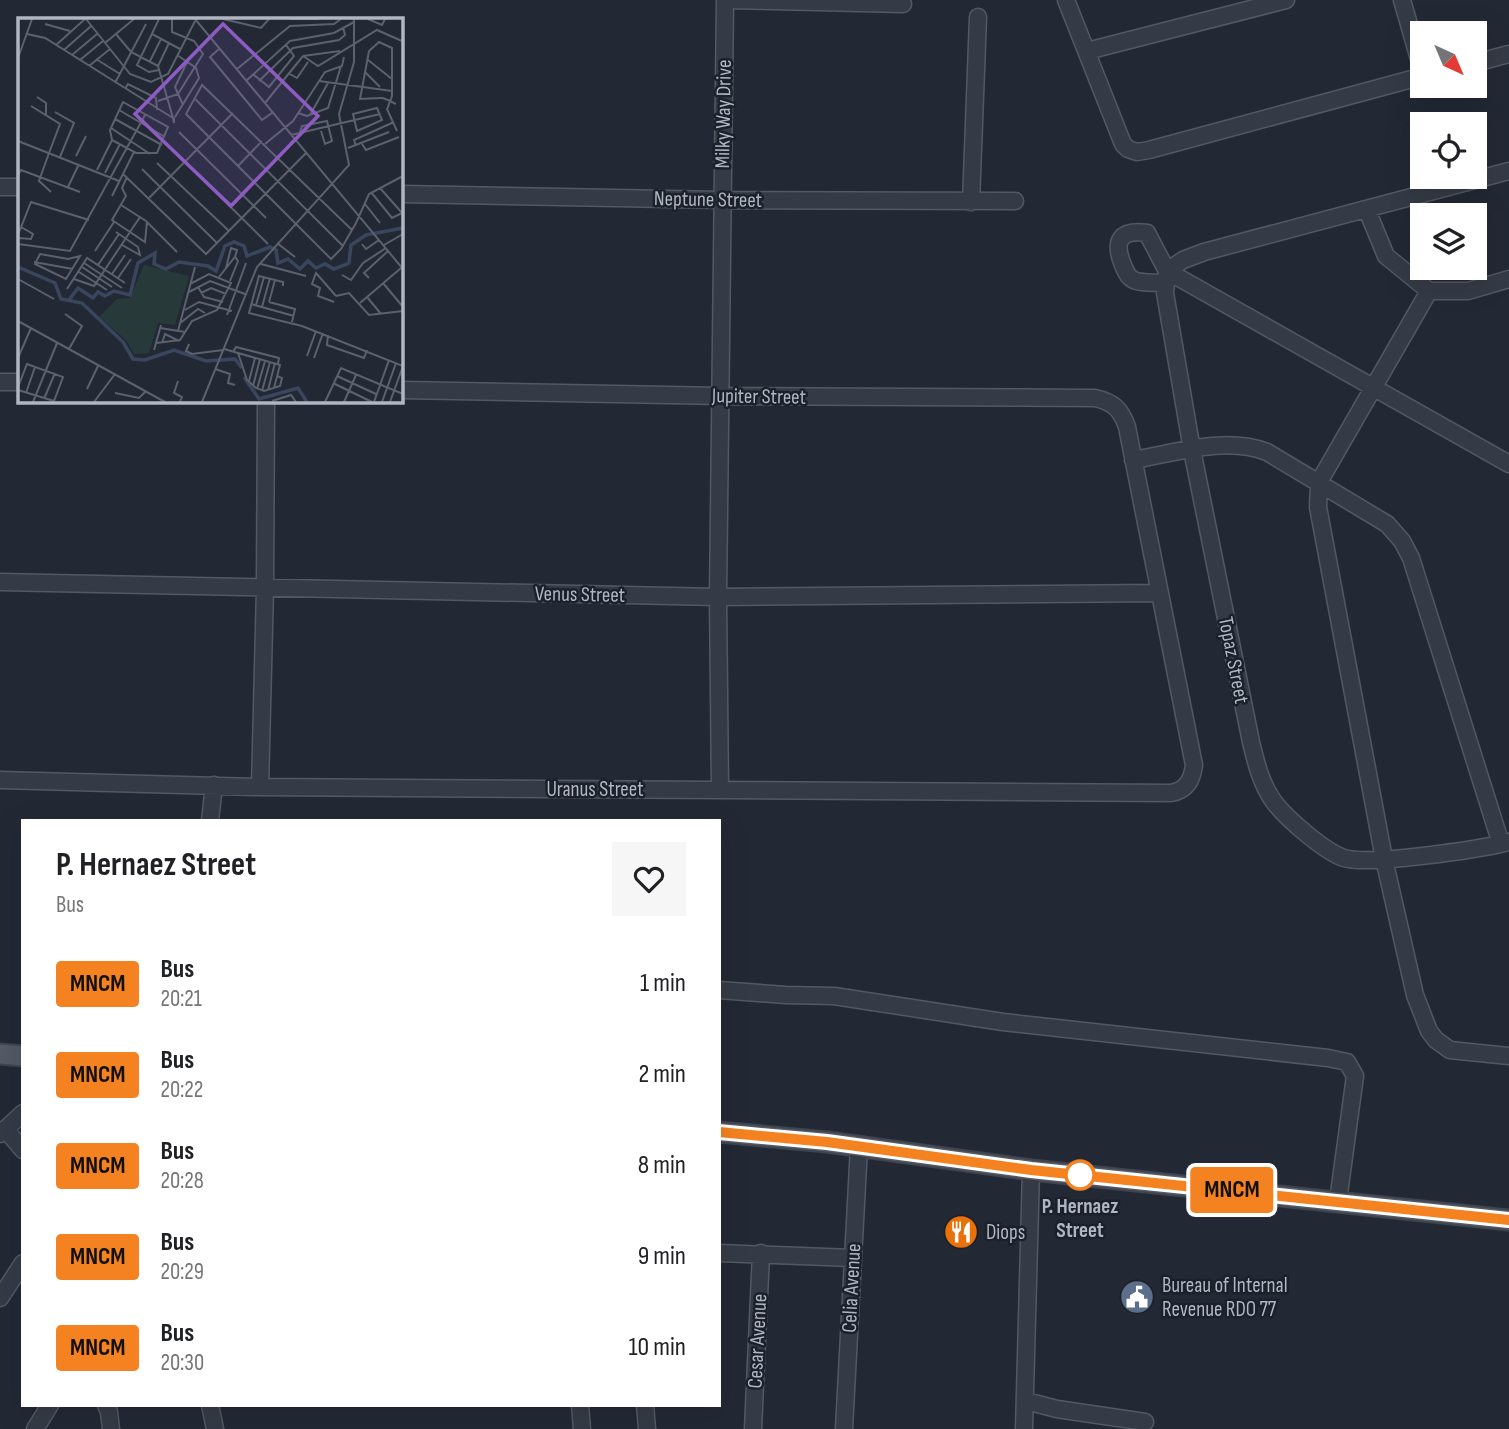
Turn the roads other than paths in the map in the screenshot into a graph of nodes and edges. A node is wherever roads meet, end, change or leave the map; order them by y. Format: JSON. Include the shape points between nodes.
{"nodes":[{"id":1,"x":726,"y":0,"type":"edge"},
{"id":2,"x":1066,"y":0,"type":"edge"},
{"id":3,"x":1286,"y":0,"type":"edge"},
{"id":4,"x":1402,"y":0,"type":"edge"},
{"id":5,"x":903,"y":4,"type":"dead end"},
{"id":6,"x":978,"y":16,"type":"dead end"},
{"id":7,"x":1410,"y":29,"type":"edge"},
{"id":8,"x":1087,"y":51,"type":"junction"},
{"id":9,"x":1509,"y":54,"type":"edge"},
{"id":10,"x":1488,"y":60,"type":"edge"},
{"id":11,"x":1410,"y":79,"type":"edge"},
{"id":12,"x":1509,"y":171,"type":"edge"},
{"id":13,"x":0,"y":187,"type":"edge"},
{"id":14,"x":18,"y":187,"type":"edge"},
{"id":15,"x":402,"y":194,"type":"edge"},
{"id":16,"x":722,"y":200,"type":"junction"},
{"id":17,"x":1015,"y":201,"type":"dead end"},
{"id":18,"x":971,"y":202,"type":"junction"},
{"id":19,"x":1367,"y":210,"type":"junction"},
{"id":20,"x":1166,"y":277,"type":"junction"},
{"id":21,"x":1509,"y":279,"type":"edge"},
{"id":22,"x":1429,"y":291,"type":"junction"},
{"id":23,"x":0,"y":382,"type":"edge"},
{"id":24,"x":18,"y":382,"type":"edge"},
{"id":25,"x":1373,"y":387,"type":"junction"},
{"id":26,"x":402,"y":390,"type":"edge"},
{"id":27,"x":722,"y":396,"type":"junction"},
{"id":28,"x":266,"y":402,"type":"edge"},
{"id":29,"x":1192,"y":450,"type":"junction"},
{"id":30,"x":1133,"y":460,"type":"junction"},
{"id":31,"x":1509,"y":464,"type":"edge"},
{"id":32,"x":1319,"y":482,"type":"junction"},
{"id":33,"x":0,"y":582,"type":"edge"},
{"id":34,"x":265,"y":588,"type":"junction"},
{"id":35,"x":1159,"y":593,"type":"junction"},
{"id":36,"x":718,"y":597,"type":"junction"},
{"id":37,"x":0,"y":780,"type":"edge"},
{"id":38,"x":214,"y":785,"type":"junction"},
{"id":39,"x":260,"y":787,"type":"junction"},
{"id":40,"x":720,"y":790,"type":"junction"},
{"id":41,"x":210,"y":819,"type":"edge"},
{"id":42,"x":1505,"y":843,"type":"edge"},
{"id":43,"x":1384,"y":859,"type":"junction"},
{"id":44,"x":721,"y":990,"type":"edge"},
{"id":45,"x":0,"y":1054,"type":"edge"},
{"id":46,"x":21,"y":1056,"type":"edge"},
{"id":47,"x":1509,"y":1056,"type":"edge"},
{"id":48,"x":21,"y":1115,"type":"edge"},
{"id":49,"x":3,"y":1132,"type":"edge"},
{"id":50,"x":721,"y":1132,"type":"edge"},
{"id":51,"x":859,"y":1146,"type":"junction"},
{"id":52,"x":21,"y":1148,"type":"edge"},
{"id":53,"x":1031,"y":1170,"type":"junction"},
{"id":54,"x":1338,"y":1201,"type":"junction"},
{"id":55,"x":1509,"y":1220,"type":"edge"},
{"id":56,"x":721,"y":1253,"type":"edge"},
{"id":57,"x":761,"y":1253,"type":"junction"},
{"id":58,"x":852,"y":1258,"type":"junction"},
{"id":59,"x":21,"y":1266,"type":"edge"},
{"id":60,"x":0,"y":1298,"type":"edge"},
{"id":61,"x":1026,"y":1401,"type":"junction"},
{"id":62,"x":49,"y":1407,"type":"edge"},
{"id":63,"x":107,"y":1407,"type":"edge"},
{"id":64,"x":210,"y":1407,"type":"edge"},
{"id":65,"x":580,"y":1407,"type":"edge"},
{"id":66,"x":645,"y":1407,"type":"edge"},
{"id":67,"x":1144,"y":1422,"type":"dead end"},
{"id":68,"x":35,"y":1429,"type":"edge"},
{"id":69,"x":111,"y":1429,"type":"edge"},
{"id":70,"x":215,"y":1429,"type":"edge"},
{"id":71,"x":582,"y":1429,"type":"edge"},
{"id":72,"x":647,"y":1429,"type":"edge"},
{"id":73,"x":753,"y":1429,"type":"edge"},
{"id":74,"x":845,"y":1429,"type":"edge"},
{"id":75,"x":1024,"y":1429,"type":"edge"}],
"edges":[{"from":1,"to":5,"type":"street"},
{"from":1,"to":16,"type":"street","name":"Milky Way Drive"},
{"from":2,"to":8,"type":"street"},
{"from":3,"to":8,"type":"street"},
{"from":4,"to":7,"type":"street"},
{"from":6,"to":18,"type":"street"},
{"from":8,"to":11,"type":"street","via":[[1123,144],[1137,152]]},
{"from":9,"to":10,"type":"street"},
{"from":12,"to":19,"type":"street"},
{"from":13,"to":14,"type":"street"},
{"from":15,"to":16,"type":"street","name":"Neptune Street"},
{"from":16,"to":18,"type":"street","name":"Neptune Street"},
{"from":16,"to":27,"type":"street","name":"Milky Way Drive"},
{"from":17,"to":18,"type":"street","name":"Neptune Street"},
{"from":19,"to":20,"type":"street","via":[[1203,252],[1183,260]]},
{"from":19,"to":22,"type":"street","via":[[1386,256]]},
{"from":20,"to":25,"type":"street"},
{"from":20,"to":29,"type":"street","name":"Topaz Street","via":[[1170,329]]},
{"from":21,"to":22,"type":"street","via":[[1468,291]]},
{"from":22,"to":25,"type":"street"},
{"from":23,"to":24,"type":"street"},
{"from":25,"to":31,"type":"street"},
{"from":25,"to":32,"type":"street"},
{"from":26,"to":27,"type":"street","name":"Jupiter Street"},
{"from":27,"to":30,"type":"street","name":"Jupiter Street","via":[[1095,398],[1122,414]]},
{"from":27,"to":36,"type":"street","name":"Milky Way Drive"},
{"from":28,"to":34,"type":"street"},
{"from":29,"to":30,"type":"street"},
{"from":29,"to":32,"type":"street","via":[[1233,444],[1255,447]]},
{"from":29,"to":43,"type":"street","name":"Topaz Street","via":[[1259,774],[1274,802],[1312,839],[1345,858]]},
{"from":30,"to":35,"type":"street"},
{"from":32,"to":42,"type":"street","via":[[1387,524],[1411,558]]},
{"from":32,"to":43,"type":"street","via":[[1321,534]]},
{"from":33,"to":34,"type":"street","name":"Venus Street"},
{"from":34,"to":36,"type":"street","name":"Venus Street"},
{"from":34,"to":39,"type":"street"},
{"from":35,"to":36,"type":"street","name":"Venus Street"},
{"from":35,"to":40,"type":"street","name":"Uranus Street","via":[[1194,765],[1187,786],[1180,791]]},
{"from":36,"to":40,"type":"street","name":"Milky Way Drive"},
{"from":37,"to":38,"type":"street","name":"Uranus Street"},
{"from":38,"to":39,"type":"street","name":"Uranus Street"},
{"from":38,"to":41,"type":"street"},
{"from":39,"to":40,"type":"street","name":"Uranus Street"},
{"from":42,"to":43,"type":"street","name":"Topaz Street"},
{"from":43,"to":47,"type":"street","via":[[1415,995],[1429,1031],[1450,1049]]},
{"from":44,"to":54,"type":"street","via":[[834,996],[1003,1022],[1347,1062],[1355,1076]]},
{"from":45,"to":46,"type":"main road"},
{"from":48,"to":49,"type":"street"},
{"from":49,"to":52,"type":"street"},
{"from":50,"to":51,"type":"main road"},
{"from":51,"to":53,"type":"main road"},
{"from":51,"to":58,"type":"street","name":"Celia Avenue"},
{"from":53,"to":54,"type":"main road"},
{"from":53,"to":61,"type":"street"},
{"from":54,"to":55,"type":"main road"},
{"from":56,"to":57,"type":"street"},
{"from":57,"to":58,"type":"street"},
{"from":57,"to":73,"type":"street","name":"Cesar Avenue"},
{"from":58,"to":74,"type":"street","name":"Celia Avenue"},
{"from":59,"to":60,"type":"street"},
{"from":61,"to":67,"type":"street"},
{"from":61,"to":75,"type":"street"},
{"from":62,"to":68,"type":"street"},
{"from":63,"to":69,"type":"street"},
{"from":64,"to":70,"type":"street"},
{"from":65,"to":71,"type":"street"},
{"from":66,"to":72,"type":"street"}]}
